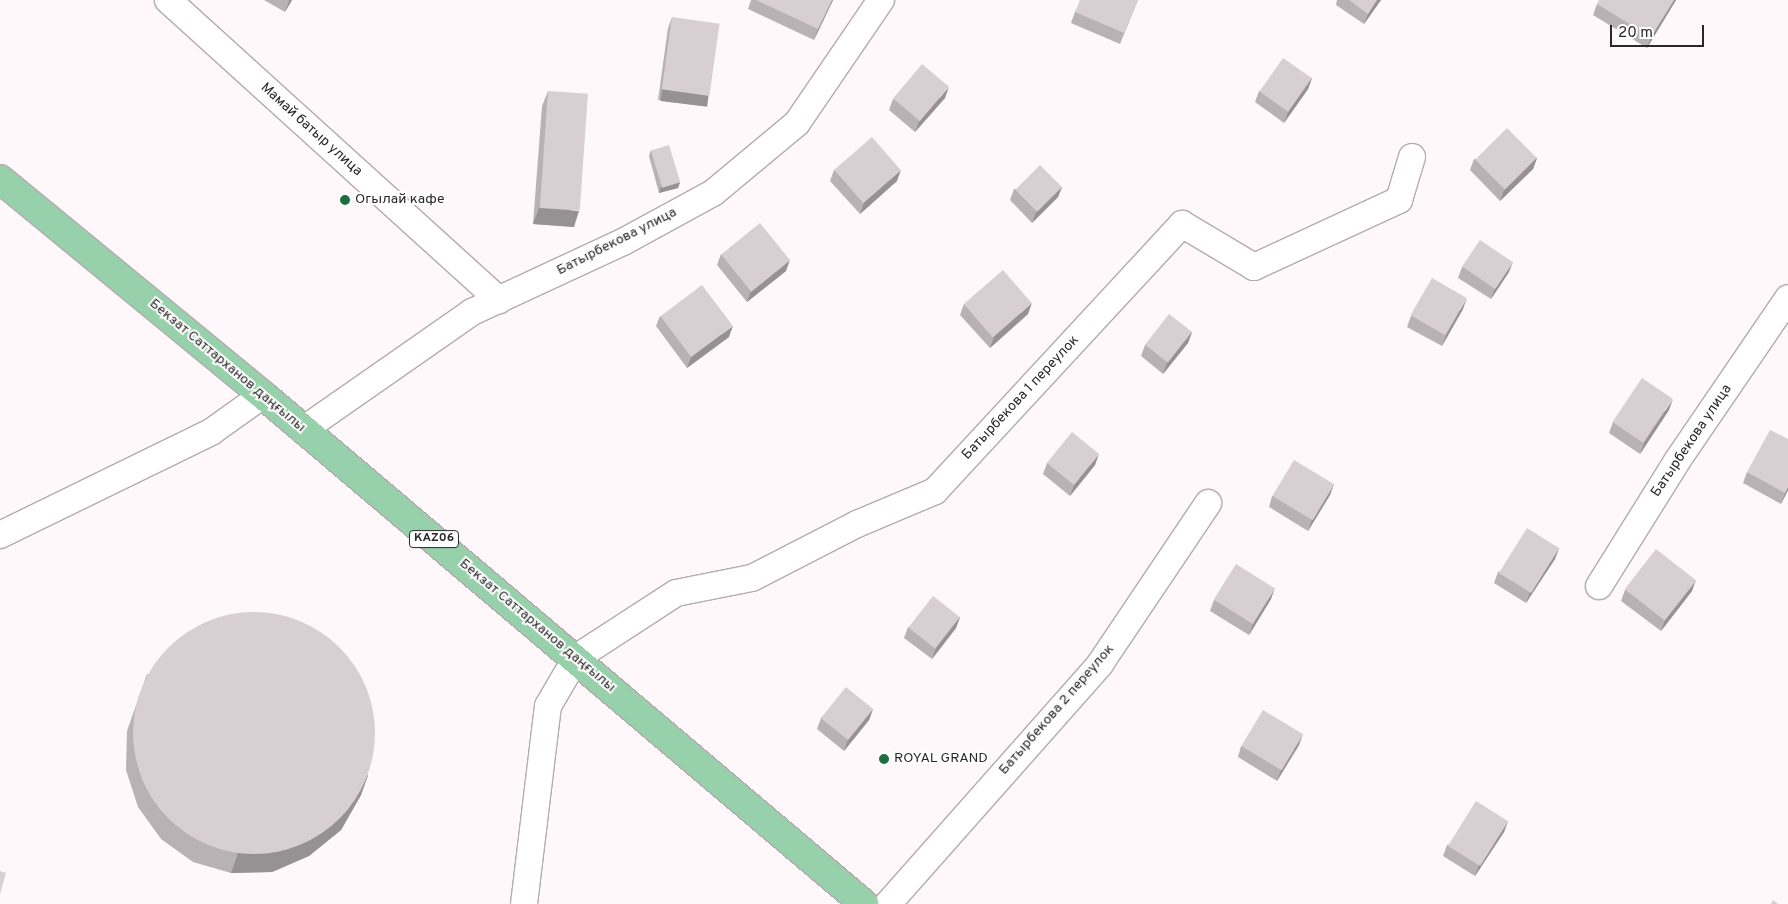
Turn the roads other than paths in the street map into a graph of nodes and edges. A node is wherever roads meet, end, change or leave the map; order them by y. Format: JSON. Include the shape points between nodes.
{"nodes":[{"id":1,"x":168,"y":0,"type":"edge"},
{"id":2,"x":881,"y":0,"type":"edge"},
{"id":3,"x":1412,"y":157,"type":"dead end"},
{"id":4,"x":0,"y":179,"type":"edge"},
{"id":5,"x":1788,"y":298,"type":"edge"},
{"id":6,"x":498,"y":300,"type":"junction"},
{"id":7,"x":263,"y":395,"type":"junction"},
{"id":8,"x":302,"y":430,"type":"junction"},
{"id":9,"x":1208,"y":503,"type":"dead end"},
{"id":10,"x":0,"y":535,"type":"edge"},
{"id":11,"x":1599,"y":586,"type":"dead end"},
{"id":12,"x":576,"y":658,"type":"junction"},
{"id":13,"x":524,"y":904,"type":"edge"},
{"id":14,"x":864,"y":904,"type":"edge"},
{"id":15,"x":888,"y":904,"type":"edge"}],
"edges":[{"from":1,"to":6,"type":"street","name":"Мамай батыр улица"},
{"from":2,"to":6,"type":"street","name":"Батырбекова улица","via":[[797,123],[713,193]]},
{"from":3,"to":12,"type":"street","name":"Батырбекова 1 переулок","via":[[1400,200],[1254,267],[1182,224],[935,491],[857,524],[752,578],[676,593]]},
{"from":4,"to":7,"type":"main road","name":"Бекзат Саттарханов даңғылы","number":"KАZ06"},
{"from":5,"to":11,"type":"street","name":"Батырбекова улица","via":[[1677,461]]},
{"from":6,"to":8,"type":"street","name":"Батырбекова улица","via":[[442,331]]},
{"from":7,"to":8,"type":"main road","name":"Бекзат Саттарханов даңғылы","number":"KАZ06"},
{"from":7,"to":10,"type":"street","via":[[211,432]]},
{"from":8,"to":12,"type":"main road","name":"Бекзат Саттарханов даңғылы","number":"KАZ06"},
{"from":9,"to":15,"type":"street","name":"Батырбекова 2 переулок","via":[[1100,664]]},
{"from":12,"to":13,"type":"street","via":[[548,706]]},
{"from":12,"to":14,"type":"main road","name":"Бекзат Саттарханов даңғылы","number":"KАZ06"}]}
